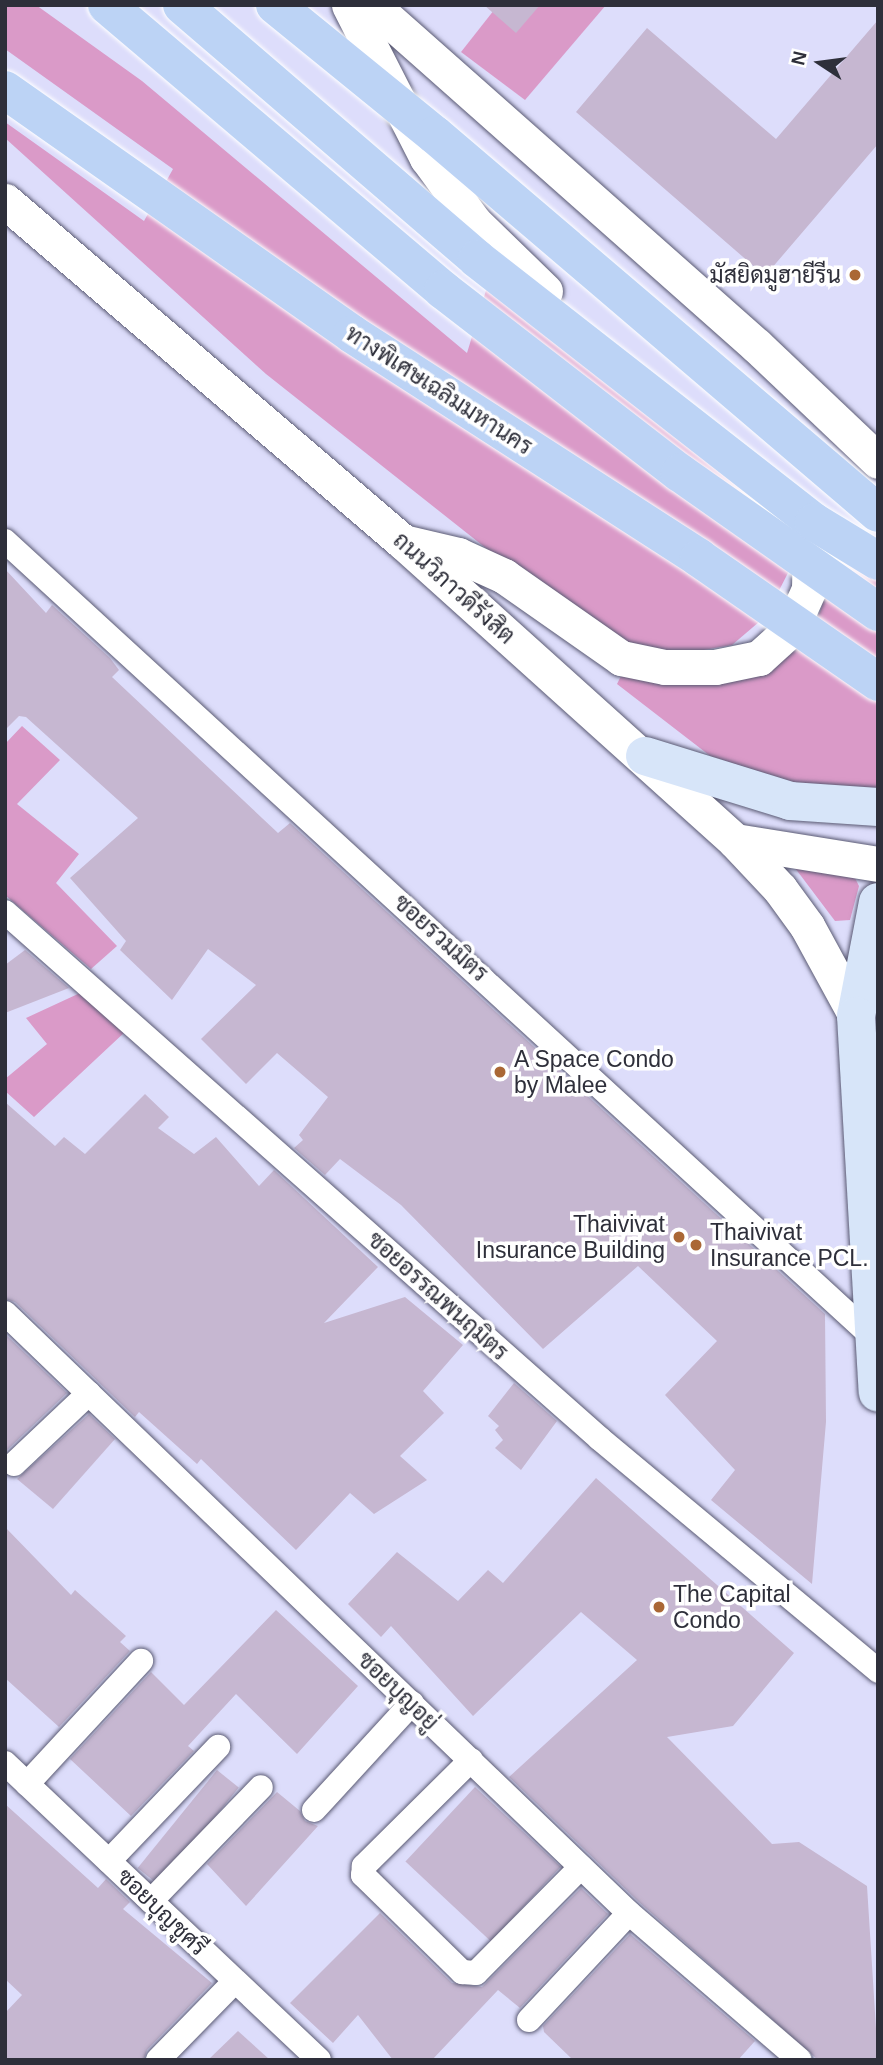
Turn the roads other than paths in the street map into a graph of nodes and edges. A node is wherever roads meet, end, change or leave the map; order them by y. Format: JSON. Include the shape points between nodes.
{"nodes":[{"id":1,"x":107,"y":5,"type":"edge"},
{"id":2,"x":182,"y":5,"type":"edge"},
{"id":3,"x":275,"y":5,"type":"edge"},
{"id":4,"x":349,"y":5,"type":"edge"},
{"id":5,"x":372,"y":5,"type":"edge"},
{"id":6,"x":5,"y":90,"type":"edge"},
{"id":7,"x":5,"y":201,"type":"edge"},
{"id":8,"x":712,"y":425,"type":"junction"},
{"id":9,"x":878,"y":461,"type":"edge"},
{"id":10,"x":878,"y":513,"type":"edge"},
{"id":11,"x":5,"y":541,"type":"edge"},
{"id":12,"x":403,"y":542,"type":"junction"},
{"id":13,"x":878,"y":549,"type":"edge"},
{"id":14,"x":878,"y":561,"type":"edge"},
{"id":15,"x":878,"y":612,"type":"edge"},
{"id":16,"x":878,"y":682,"type":"edge"},
{"id":17,"x":645,"y":756,"type":"junction"},
{"id":18,"x":878,"y":807,"type":"edge"},
{"id":19,"x":735,"y":841,"type":"junction"},
{"id":20,"x":878,"y":864,"type":"edge"},
{"id":21,"x":5,"y":912,"type":"edge"},
{"id":22,"x":876,"y":915,"type":"edge"},
{"id":23,"x":856,"y":1016,"type":"junction"},
{"id":24,"x":5,"y":1312,"type":"edge"},
{"id":25,"x":874,"y":1338,"type":"junction"},
{"id":26,"x":878,"y":1392,"type":"edge"},
{"id":27,"x":89,"y":1394,"type":"junction"},
{"id":28,"x":14,"y":1464,"type":"dead end"},
{"id":29,"x":141,"y":1661,"type":"dead end"},
{"id":30,"x":878,"y":1671,"type":"edge"},
{"id":31,"x":412,"y":1703,"type":"junction"},
{"id":32,"x":218,"y":1747,"type":"dead end"},
{"id":33,"x":471,"y":1760,"type":"junction"},
{"id":34,"x":14,"y":1778,"type":"edge"},
{"id":35,"x":261,"y":1787,"type":"dead end"},
{"id":36,"x":314,"y":1810,"type":"dead end"},
{"id":37,"x":108,"y":1861,"type":"junction"},
{"id":38,"x":581,"y":1867,"type":"junction"},
{"id":39,"x":150,"y":1901,"type":"junction"},
{"id":40,"x":629,"y":1913,"type":"junction"},
{"id":41,"x":235,"y":1981,"type":"junction"},
{"id":42,"x":529,"y":2020,"type":"dead end"},
{"id":43,"x":158,"y":2060,"type":"edge"},
{"id":44,"x":319,"y":2060,"type":"edge"},
{"id":45,"x":800,"y":2060,"type":"edge"}],
"edges":[{"from":1,"to":15,"type":"highway","bridge":true,"via":[[443,289],[680,473]]},
{"from":2,"to":14,"type":"highway","bridge":true,"via":[[477,259],[814,522]]},
{"from":3,"to":10,"type":"highway","bridge":true,"via":[[435,135]]},
{"from":4,"to":8,"type":"main road","via":[[427,158],[474,222],[522,273]]},
{"from":5,"to":9,"type":"main road","via":[[757,346]]},
{"from":6,"to":16,"type":"highway","name":"ทางพิเศษเฉลิมมหานคร","bridge":true,"via":[[352,334],[699,558]]},
{"from":7,"to":12,"type":"main road","name":"ถนนวิภาวดีรังสิต"},
{"from":8,"to":12,"type":"main road","via":[[799,517],[813,546],[809,589],[791,629],[759,658],[715,667],[665,667],[621,658],[504,576],[458,555]]},
{"from":8,"to":13,"type":"main road"},
{"from":11,"to":25,"type":"street","name":"ซอยรวมมิตร"},
{"from":12,"to":17,"type":"main road","name":"ถนนวิภาวดีรังสิต"},
{"from":17,"to":18,"type":"main road","via":[[790,801]]},
{"from":17,"to":19,"type":"main road","name":"ถนนวิภาวดีรังสิต"},
{"from":19,"to":20,"type":"main road"},
{"from":19,"to":23,"type":"main road","name":"ถนนวิภาวดีรังสิต","via":[[780,888],[807,926]]},
{"from":21,"to":30,"type":"street","name":"ซอยอรรณพนฤมิตร","via":[[600,1439]]},
{"from":22,"to":23,"type":"main road"},
{"from":23,"to":25,"type":"main road"},
{"from":24,"to":27,"type":"street","name":"ซอยบุญอยู่"},
{"from":25,"to":26,"type":"main road"},
{"from":27,"to":28,"type":"street"},
{"from":27,"to":31,"type":"street","name":"ซอยบุญอยู่"},
{"from":29,"to":34,"type":"street"},
{"from":31,"to":33,"type":"street","name":"ซอยบุญอยู่"},
{"from":31,"to":36,"type":"street"},
{"from":32,"to":37,"type":"street"},
{"from":33,"to":38,"type":"street","name":"ซอยบุญอยู่"},
{"from":33,"to":38,"type":"street","via":[[364,1866],[363,1875],[462,1972],[476,1973]]},
{"from":34,"to":37,"type":"street","name":"ซอยบุญชูศรี"},
{"from":35,"to":39,"type":"street"},
{"from":37,"to":39,"type":"street","name":"ซอยบุญชูศรี"},
{"from":38,"to":40,"type":"street","name":"ซอยบุญอยู่"},
{"from":39,"to":41,"type":"street","name":"ซอยบุญชูศรี"},
{"from":40,"to":42,"type":"street"},
{"from":40,"to":45,"type":"street","name":"ซอยบุญอยู่"},
{"from":41,"to":43,"type":"street"},
{"from":41,"to":44,"type":"street","name":"ซอยบุญชูศรี"}]}
